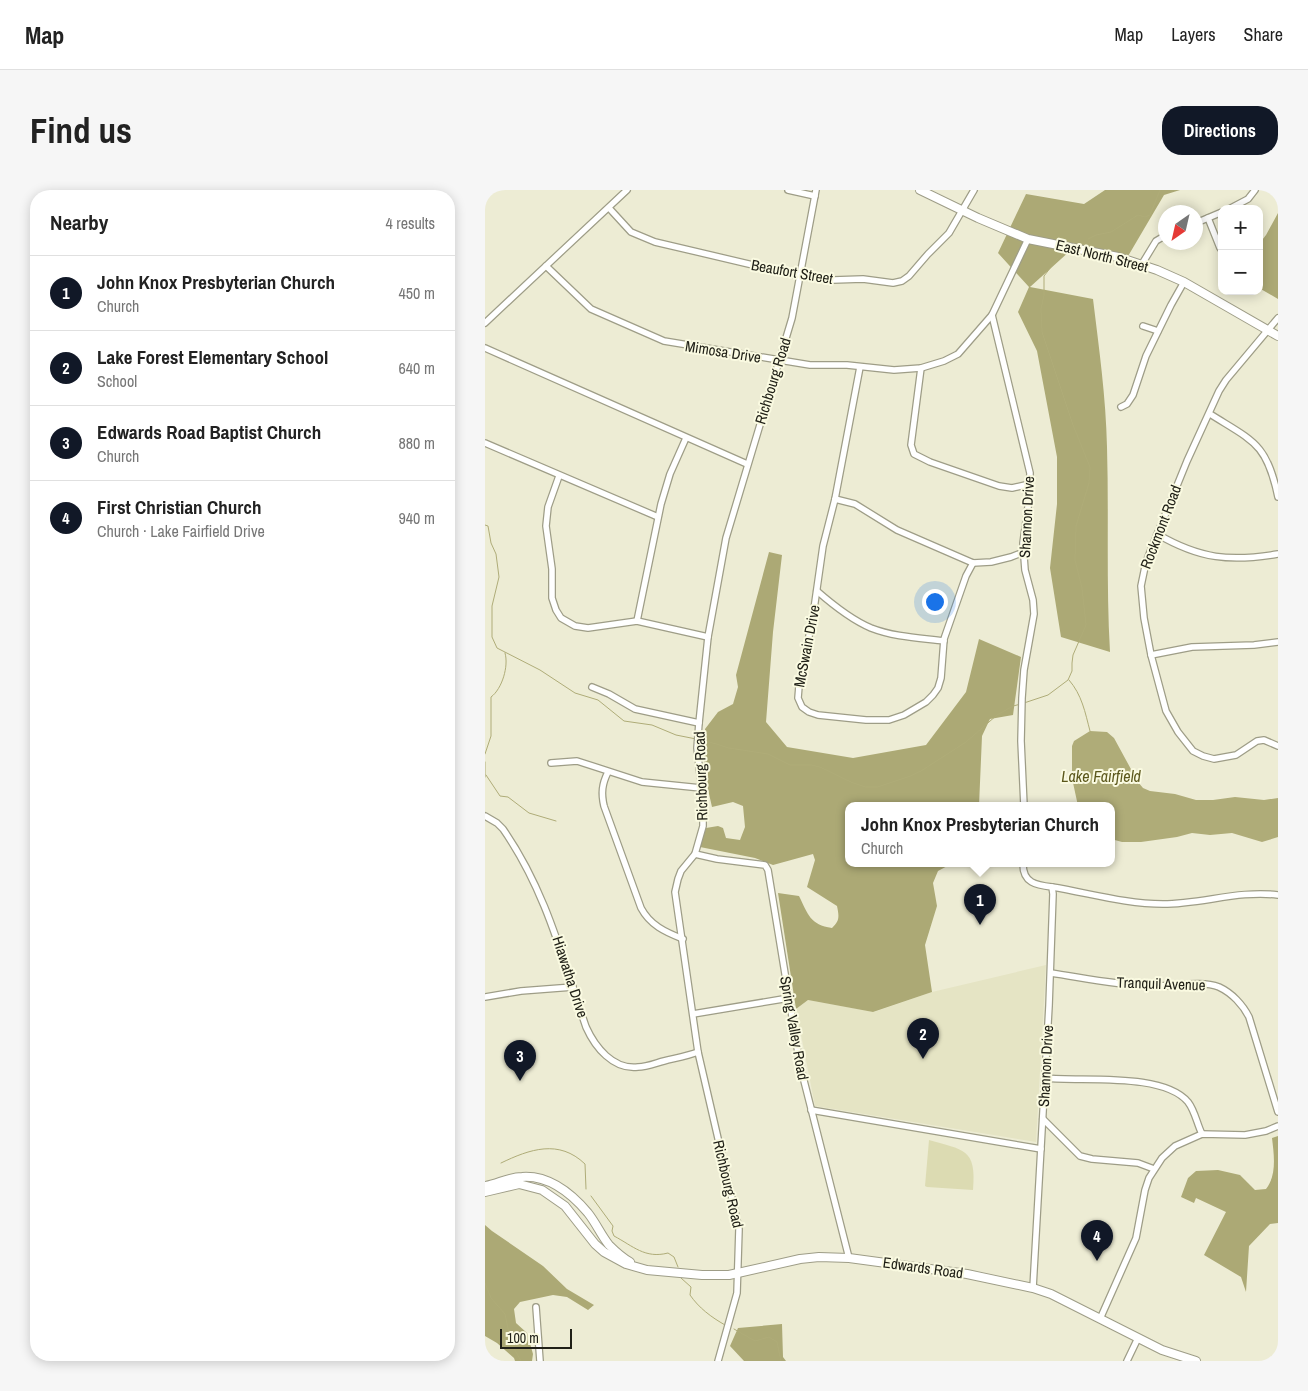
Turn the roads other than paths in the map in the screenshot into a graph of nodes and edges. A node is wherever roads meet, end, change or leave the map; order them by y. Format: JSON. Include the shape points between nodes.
{"nodes":[{"id":1,"x":627,"y":190,"type":"edge"},
{"id":2,"x":788,"y":190,"type":"edge"},
{"id":3,"x":920,"y":190,"type":"edge"},
{"id":4,"x":974,"y":190,"type":"edge"},
{"id":5,"x":1255,"y":190,"type":"edge"},
{"id":6,"x":815,"y":193,"type":"edge"},
{"id":7,"x":1237,"y":205,"type":"edge"},
{"id":8,"x":609,"y":208,"type":"junction"},
{"id":9,"x":962,"y":211,"type":"junction"},
{"id":10,"x":1218,"y":214,"type":"edge"},
{"id":11,"x":1208,"y":218,"type":"junction"},
{"id":12,"x":1203,"y":220,"type":"edge"},
{"id":13,"x":1029,"y":239,"type":"junction"},
{"id":14,"x":1158,"y":239,"type":"edge"},
{"id":15,"x":1218,"y":243,"type":"edge"},
{"id":16,"x":1142,"y":264,"type":"junction"},
{"id":17,"x":546,"y":266,"type":"junction"},
{"id":18,"x":801,"y":276,"type":"junction"},
{"id":19,"x":1184,"y":282,"type":"junction"},
{"id":20,"x":992,"y":315,"type":"junction"},
{"id":21,"x":1278,"y":318,"type":"edge"},
{"id":22,"x":485,"y":323,"type":"edge"},
{"id":23,"x":1143,"y":326,"type":"dead end"},
{"id":24,"x":1268,"y":330,"type":"junction"},
{"id":25,"x":1158,"y":331,"type":"junction"},
{"id":26,"x":1278,"y":336,"type":"edge"},
{"id":27,"x":485,"y":348,"type":"edge"},
{"id":28,"x":779,"y":361,"type":"junction"},
{"id":29,"x":860,"y":367,"type":"junction"},
{"id":30,"x":921,"y":368,"type":"junction"},
{"id":31,"x":1121,"y":407,"type":"dead end"},
{"id":32,"x":1210,"y":414,"type":"junction"},
{"id":33,"x":686,"y":438,"type":"junction"},
{"id":34,"x":485,"y":443,"type":"edge"},
{"id":35,"x":747,"y":464,"type":"junction"},
{"id":36,"x":559,"y":476,"type":"junction"},
{"id":37,"x":1030,"y":484,"type":"junction"},
{"id":38,"x":1278,"y":497,"type":"edge"},
{"id":39,"x":835,"y":499,"type":"junction"},
{"id":40,"x":658,"y":518,"type":"junction"},
{"id":41,"x":1157,"y":534,"type":"junction"},
{"id":42,"x":1024,"y":552,"type":"junction"},
{"id":43,"x":1278,"y":554,"type":"edge"},
{"id":44,"x":973,"y":563,"type":"junction"},
{"id":45,"x":817,"y":591,"type":"junction"},
{"id":46,"x":637,"y":621,"type":"junction"},
{"id":47,"x":708,"y":637,"type":"junction"},
{"id":48,"x":943,"y":641,"type":"junction"},
{"id":49,"x":1278,"y":642,"type":"edge"},
{"id":50,"x":1151,"y":655,"type":"junction"},
{"id":51,"x":591,"y":687,"type":"dead end"},
{"id":52,"x":699,"y":726,"type":"junction"},
{"id":53,"x":1278,"y":746,"type":"edge"},
{"id":54,"x":551,"y":763,"type":"dead end"},
{"id":55,"x":608,"y":772,"type":"junction"},
{"id":56,"x":701,"y":788,"type":"junction"},
{"id":57,"x":1025,"y":802,"type":"edge"},
{"id":58,"x":485,"y":816,"type":"edge"},
{"id":59,"x":695,"y":854,"type":"junction"},
{"id":60,"x":1023,"y":867,"type":"edge"},
{"id":61,"x":1052,"y":888,"type":"junction"},
{"id":62,"x":1278,"y":895,"type":"edge"},
{"id":63,"x":683,"y":938,"type":"junction"},
{"id":64,"x":1051,"y":973,"type":"junction"},
{"id":65,"x":573,"y":987,"type":"junction"},
{"id":66,"x":485,"y":997,"type":"edge"},
{"id":67,"x":789,"y":998,"type":"junction"},
{"id":68,"x":693,"y":1014,"type":"junction"},
{"id":69,"x":698,"y":1052,"type":"junction"},
{"id":70,"x":1046,"y":1078,"type":"junction"},
{"id":71,"x":811,"y":1110,"type":"junction"},
{"id":72,"x":1278,"y":1112,"type":"edge"},
{"id":73,"x":1043,"y":1120,"type":"junction"},
{"id":74,"x":1278,"y":1126,"type":"edge"},
{"id":75,"x":1202,"y":1134,"type":"junction"},
{"id":76,"x":1041,"y":1149,"type":"junction"},
{"id":77,"x":1154,"y":1169,"type":"junction"},
{"id":78,"x":485,"y":1186,"type":"edge"},
{"id":79,"x":485,"y":1192,"type":"edge"},
{"id":80,"x":849,"y":1258,"type":"junction"},
{"id":81,"x":636,"y":1266,"type":"junction"},
{"id":82,"x":739,"y":1273,"type":"junction"},
{"id":83,"x":1033,"y":1288,"type":"junction"},
{"id":84,"x":535,"y":1307,"type":"dead end"},
{"id":85,"x":1100,"y":1319,"type":"junction"},
{"id":86,"x":1139,"y":1338,"type":"junction"},
{"id":87,"x":540,"y":1361,"type":"edge"},
{"id":88,"x":718,"y":1361,"type":"edge"},
{"id":89,"x":1127,"y":1361,"type":"edge"},
{"id":90,"x":1196,"y":1361,"type":"edge"}],
"edges":[{"from":1,"to":8,"type":"street"},
{"from":2,"to":6,"type":"street"},
{"from":3,"to":9,"type":"street","name":"East North Street"},
{"from":4,"to":9,"type":"street","name":"Beaufort Street"},
{"from":5,"to":7,"type":"street","via":[[1248,199]]},
{"from":6,"to":18,"type":"street","name":"Richbourg Road"},
{"from":8,"to":17,"type":"street"},
{"from":8,"to":18,"type":"street","name":"Beaufort Street","via":[[625,227],[643,238]]},
{"from":9,"to":13,"type":"street","name":"East North Street"},
{"from":9,"to":18,"type":"street","name":"Beaufort Street","via":[[949,233],[901,281]]},
{"from":10,"to":11,"type":"street"},
{"from":11,"to":12,"type":"street"},
{"from":11,"to":15,"type":"street"},
{"from":13,"to":16,"type":"street","name":"East North Street"},
{"from":13,"to":20,"type":"street"},
{"from":14,"to":16,"type":"street"},
{"from":16,"to":19,"type":"street","name":"East North Street"},
{"from":17,"to":22,"type":"street"},
{"from":17,"to":28,"type":"street","name":"Mimosa Drive","via":[[591,309],[652,336],[670,343]]},
{"from":18,"to":28,"type":"street","name":"Richbourg Road"},
{"from":19,"to":24,"type":"street","name":"East North Street"},
{"from":19,"to":25,"type":"street"},
{"from":20,"to":30,"type":"street","name":"Mimosa Drive","via":[[958,354],[944,362]]},
{"from":20,"to":37,"type":"street","name":"Shannon Drive","via":[[1029,464]]},
{"from":21,"to":24,"type":"street","name":"Rockmont Road"},
{"from":23,"to":25,"type":"street"},
{"from":24,"to":26,"type":"street","name":"East North Street"},
{"from":24,"to":32,"type":"street","name":"Rockmont Road","via":[[1226,380]]},
{"from":25,"to":31,"type":"street","via":[[1133,395]]},
{"from":27,"to":33,"type":"street"},
{"from":28,"to":29,"type":"street","name":"Mimosa Drive"},
{"from":28,"to":35,"type":"street","name":"Richbourg Road"},
{"from":29,"to":30,"type":"street","name":"Mimosa Drive"},
{"from":29,"to":39,"type":"street","name":"McSwain Drive"},
{"from":30,"to":37,"type":"street","via":[[911,445],[914,454],[999,486],[1012,488]]},
{"from":32,"to":38,"type":"street","via":[[1258,447],[1270,468]]},
{"from":32,"to":41,"type":"street","name":"Rockmont Road"},
{"from":33,"to":35,"type":"street"},
{"from":33,"to":40,"type":"street","via":[[670,474]]},
{"from":34,"to":36,"type":"street"},
{"from":35,"to":47,"type":"street","name":"Richbourg Road","via":[[726,538]]},
{"from":36,"to":40,"type":"street"},
{"from":36,"to":46,"type":"street","via":[[546,520],[552,598],[556,610],[568,624],[584,628]]},
{"from":37,"to":42,"type":"street","name":"Shannon Drive"},
{"from":39,"to":44,"type":"street","via":[[855,504],[897,530]]},
{"from":39,"to":45,"type":"street","name":"McSwain Drive","via":[[823,546]]},
{"from":40,"to":46,"type":"street"},
{"from":41,"to":43,"type":"street","via":[[1190,550],[1222,558],[1249,559]]},
{"from":41,"to":50,"type":"street","name":"Rockmont Road","via":[[1141,586]]},
{"from":42,"to":44,"type":"street","via":[[991,562]]},
{"from":42,"to":57,"type":"street","name":"Shannon Drive","via":[[1034,614],[1022,698]]},
{"from":44,"to":48,"type":"street","name":"McSwain Drive"},
{"from":45,"to":48,"type":"street","via":[[871,628]]},
{"from":45,"to":48,"type":"street","name":"McSwain Drive","via":[[798,691],[800,704],[809,712],[866,720],[889,720],[904,715],[926,702],[938,688]]},
{"from":46,"to":47,"type":"street"},
{"from":47,"to":52,"type":"street","name":"Richbourg Road"},
{"from":49,"to":50,"type":"street","via":[[1254,646],[1192,647]]},
{"from":50,"to":53,"type":"street","name":"Rockmont Road","via":[[1169,717],[1196,753],[1209,758],[1224,758],[1236,755],[1257,741],[1264,740]]},
{"from":51,"to":52,"type":"street","via":[[635,709]]},
{"from":52,"to":56,"type":"street","name":"Richbourg Road"},
{"from":54,"to":55,"type":"street","via":[[577,761]]},
{"from":55,"to":56,"type":"street","via":[[643,782]]},
{"from":55,"to":63,"type":"street","via":[[601,794],[641,908],[656,925]]},
{"from":56,"to":59,"type":"street","name":"Richbourg Road","via":[[703,826]]},
{"from":58,"to":65,"type":"street","name":"Hiawatha Drive","via":[[503,829],[532,877]]},
{"from":59,"to":63,"type":"street","name":"Richbourg Road","via":[[681,872],[676,886]]},
{"from":59,"to":67,"type":"street","name":"Spring Valley Road","via":[[766,867]]},
{"from":60,"to":61,"type":"street","via":[[1028,880]]},
{"from":61,"to":62,"type":"street","via":[[1162,904],[1244,894]]},
{"from":61,"to":64,"type":"street","name":"Shannon Drive"},
{"from":63,"to":68,"type":"street","name":"Richbourg Road"},
{"from":64,"to":70,"type":"street","name":"Shannon Drive"},
{"from":64,"to":72,"type":"street","name":"Tranquil Avenue","via":[[1132,985],[1206,985],[1224,990],[1240,1003],[1249,1017]]},
{"from":65,"to":66,"type":"street"},
{"from":65,"to":69,"type":"street","name":"Hiawatha Drive","via":[[592,1038],[619,1065],[631,1068]]},
{"from":67,"to":68,"type":"street"},
{"from":67,"to":71,"type":"street","name":"Spring Valley Road"},
{"from":68,"to":69,"type":"street","name":"Richbourg Road"},
{"from":69,"to":82,"type":"street","name":"Richbourg Road","via":[[738,1219]]},
{"from":70,"to":73,"type":"street","name":"Shannon Drive"},
{"from":70,"to":75,"type":"street","via":[[1163,1086],[1187,1102]]},
{"from":71,"to":76,"type":"street"},
{"from":71,"to":80,"type":"street","name":"Spring Valley Road"},
{"from":73,"to":76,"type":"street","name":"Shannon Drive"},
{"from":73,"to":77,"type":"street","via":[[1080,1156],[1138,1163]]},
{"from":74,"to":75,"type":"street","via":[[1245,1135]]},
{"from":75,"to":77,"type":"street","via":[[1175,1146]]},
{"from":76,"to":83,"type":"street","name":"Shannon Drive"},
{"from":77,"to":85,"type":"street","via":[[1145,1190],[1135,1238]]},
{"from":78,"to":81,"type":"street","name":"Edwards Road","via":[[525,1176],[551,1182],[573,1198],[588,1213],[610,1246]]},
{"from":79,"to":81,"type":"street","name":"Edwards Road","via":[[519,1184],[541,1190],[565,1206],[604,1252],[616,1260]]},
{"from":80,"to":82,"type":"street","name":"Edwards Road","via":[[803,1259]]},
{"from":80,"to":83,"type":"street","name":"Edwards Road","via":[[967,1274]]},
{"from":81,"to":82,"type":"street","name":"Edwards Road","via":[[702,1275]]},
{"from":82,"to":88,"type":"street","name":"Richbourg Road","via":[[737,1293]]},
{"from":83,"to":85,"type":"street","name":"Edwards Road"},
{"from":84,"to":87,"type":"street"},
{"from":85,"to":86,"type":"street","name":"Edwards Road"},
{"from":86,"to":89,"type":"street"},
{"from":86,"to":90,"type":"street","name":"Edwards Road","via":[[1162,1350]]}]}
